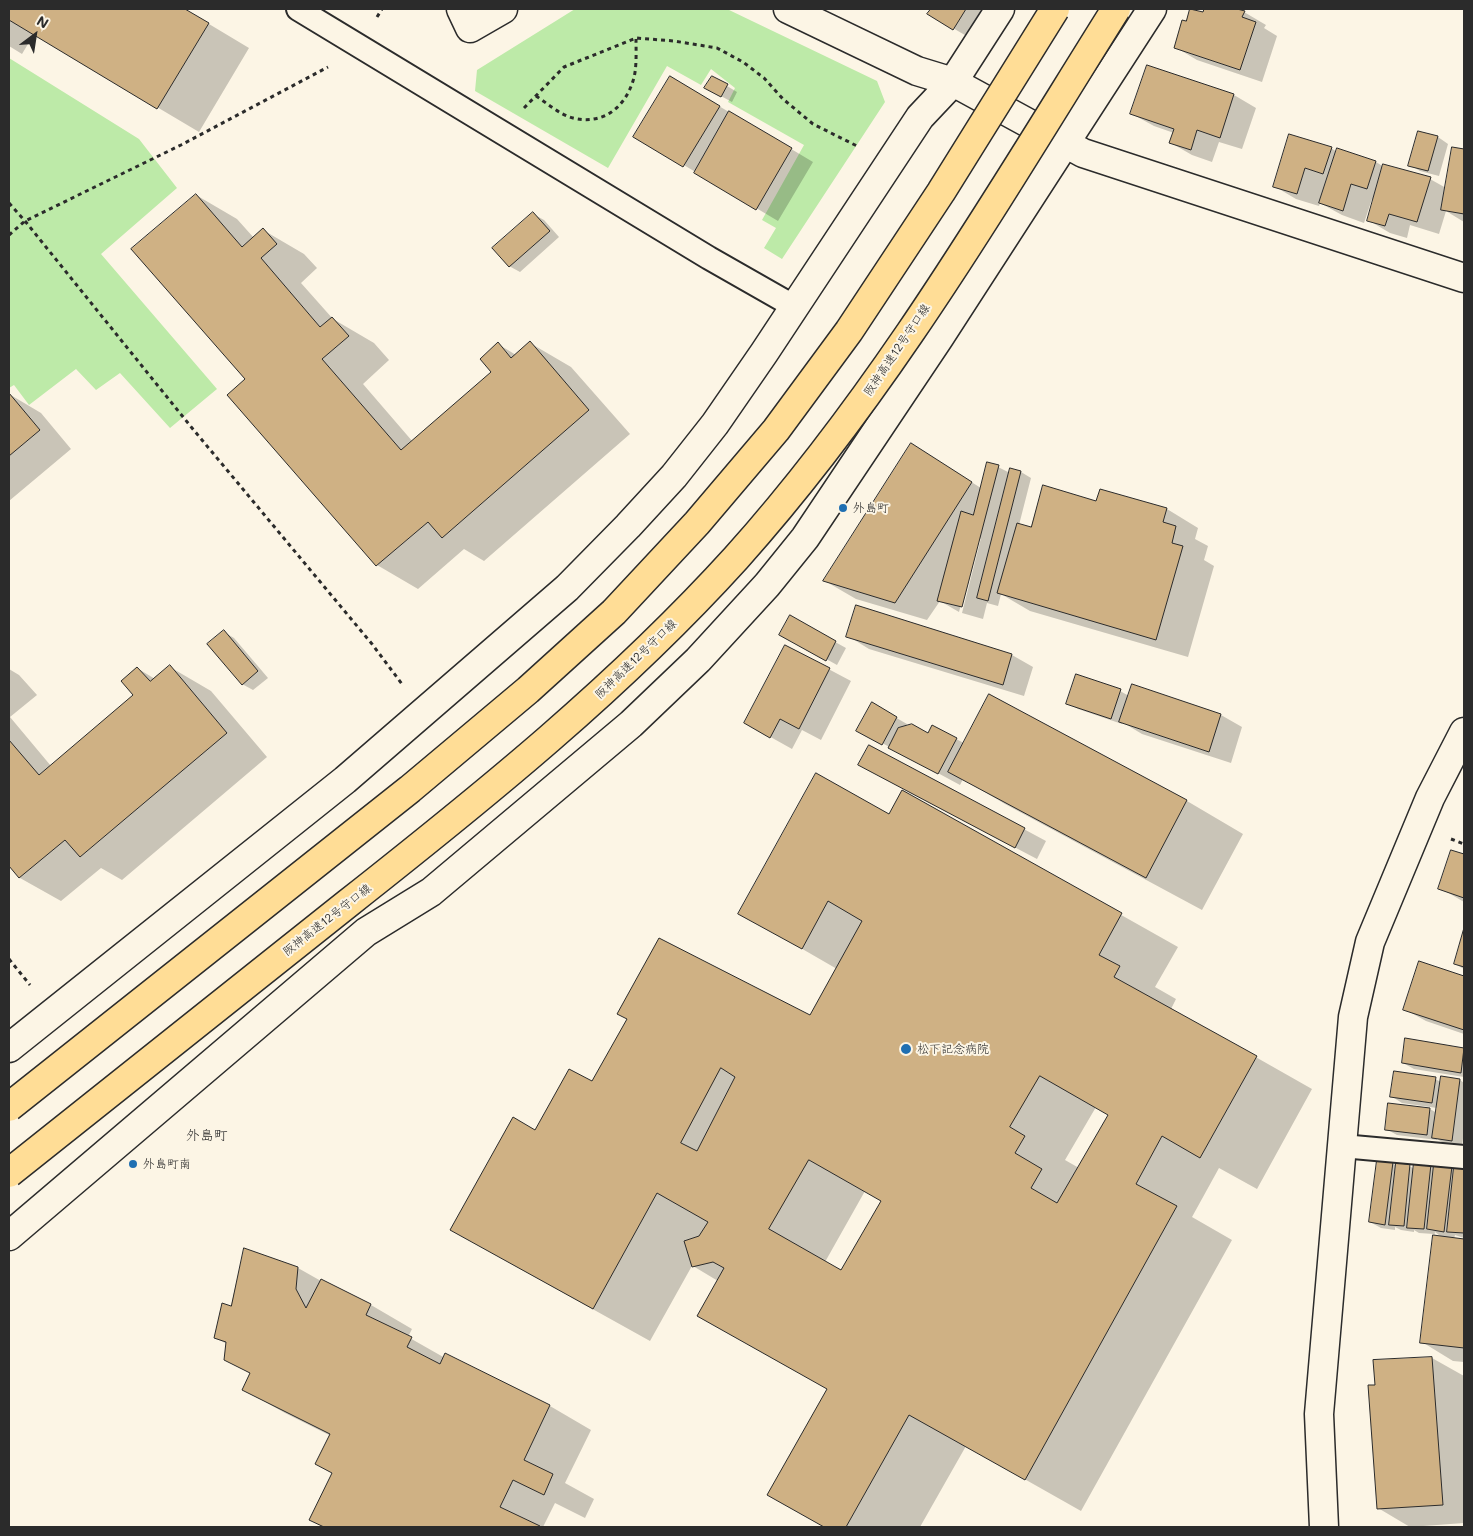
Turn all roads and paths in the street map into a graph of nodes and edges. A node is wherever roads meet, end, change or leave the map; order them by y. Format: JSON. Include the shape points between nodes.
{"nodes":[{"id":1,"x":298,"y":9,"type":"edge"},
{"id":2,"x":461,"y":9,"type":"edge"},
{"id":3,"x":503,"y":9,"type":"edge"},
{"id":4,"x":788,"y":9,"type":"edge"},
{"id":5,"x":1000,"y":9,"type":"edge"},
{"id":6,"x":1055,"y":9,"type":"edge"},
{"id":7,"x":1116,"y":9,"type":"edge"},
{"id":8,"x":1152,"y":9,"type":"edge"},
{"id":9,"x":636,"y":38,"type":"junction"},
{"id":10,"x":363,"y":48,"type":"junction"},
{"id":11,"x":953,"y":82,"type":"junction"},
{"id":12,"x":536,"y":96,"type":"junction"},
{"id":13,"x":500,"y":131,"type":"junction"},
{"id":14,"x":1065,"y":143,"type":"junction"},
{"id":15,"x":860,"y":148,"type":"dead end"},
{"id":16,"x":9,"y":203,"type":"edge"},
{"id":17,"x":25,"y":221,"type":"junction"},
{"id":18,"x":9,"y":235,"type":"edge"},
{"id":19,"x":1464,"y":278,"type":"edge"},
{"id":20,"x":794,"y":307,"type":"junction"},
{"id":21,"x":405,"y":687,"type":"dead end"},
{"id":22,"x":1464,"y":732,"type":"edge"},
{"id":23,"x":9,"y":959,"type":"edge"},
{"id":24,"x":35,"y":991,"type":"dead end"},
{"id":25,"x":9,"y":1048,"type":"edge"},
{"id":26,"x":9,"y":1107,"type":"edge"},
{"id":27,"x":1342,"y":1146,"type":"junction"},
{"id":28,"x":1464,"y":1157,"type":"edge"},
{"id":29,"x":9,"y":1173,"type":"edge"},
{"id":30,"x":9,"y":1236,"type":"edge"},
{"id":31,"x":1324,"y":1527,"type":"edge"}],
"edges":[{"from":1,"to":10,"type":"lane"},
{"from":2,"to":3,"type":"street","via":[[470,28]]},
{"from":4,"to":11,"type":"street","via":[[918,71]]},
{"from":5,"to":11,"type":"street"},
{"from":6,"to":26,"type":"highway","bridge":true,"via":[[941,192],[849,331],[770,437],[698,523],[620,605],[528,690],[410,789]]},
{"from":7,"to":29,"type":"highway","name":"阪神高速12号守口線","bridge":true,"via":[[890,362],[818,460],[737,557],[670,628],[563,728],[442,829]]},
{"from":8,"to":14,"type":"street"},
{"from":9,"to":12,"type":"path","via":[[564,66]]},
{"from":9,"to":12,"type":"path","via":[[634,80],[626,97],[613,112],[596,120],[572,118]]},
{"from":9,"to":15,"type":"path","via":[[717,48],[764,78],[813,124]]},
{"from":10,"to":13,"type":"lane"},
{"from":10,"to":17,"type":"path","via":[[181,146]]},
{"from":11,"to":14,"type":"street"},
{"from":11,"to":20,"type":"street","via":[[920,117]]},
{"from":12,"to":13,"type":"path"},
{"from":13,"to":20,"type":"lane"},
{"from":14,"to":19,"type":"street","via":[[1083,153]]},
{"from":14,"to":30,"type":"street","via":[[805,538],[698,660],[631,724],[431,892],[366,932]]},
{"from":16,"to":17,"type":"path"},
{"from":17,"to":18,"type":"path"},
{"from":17,"to":21,"type":"path"},
{"from":20,"to":25,"type":"street","via":[[715,424],[674,476],[567,588],[345,780]]},
{"from":22,"to":27,"type":"street","via":[[1430,798],[1370,942],[1353,1017]]},
{"from":23,"to":24,"type":"path"},
{"from":27,"to":28,"type":"lane"},
{"from":27,"to":31,"type":"street","via":[[1319,1414]]}]}
